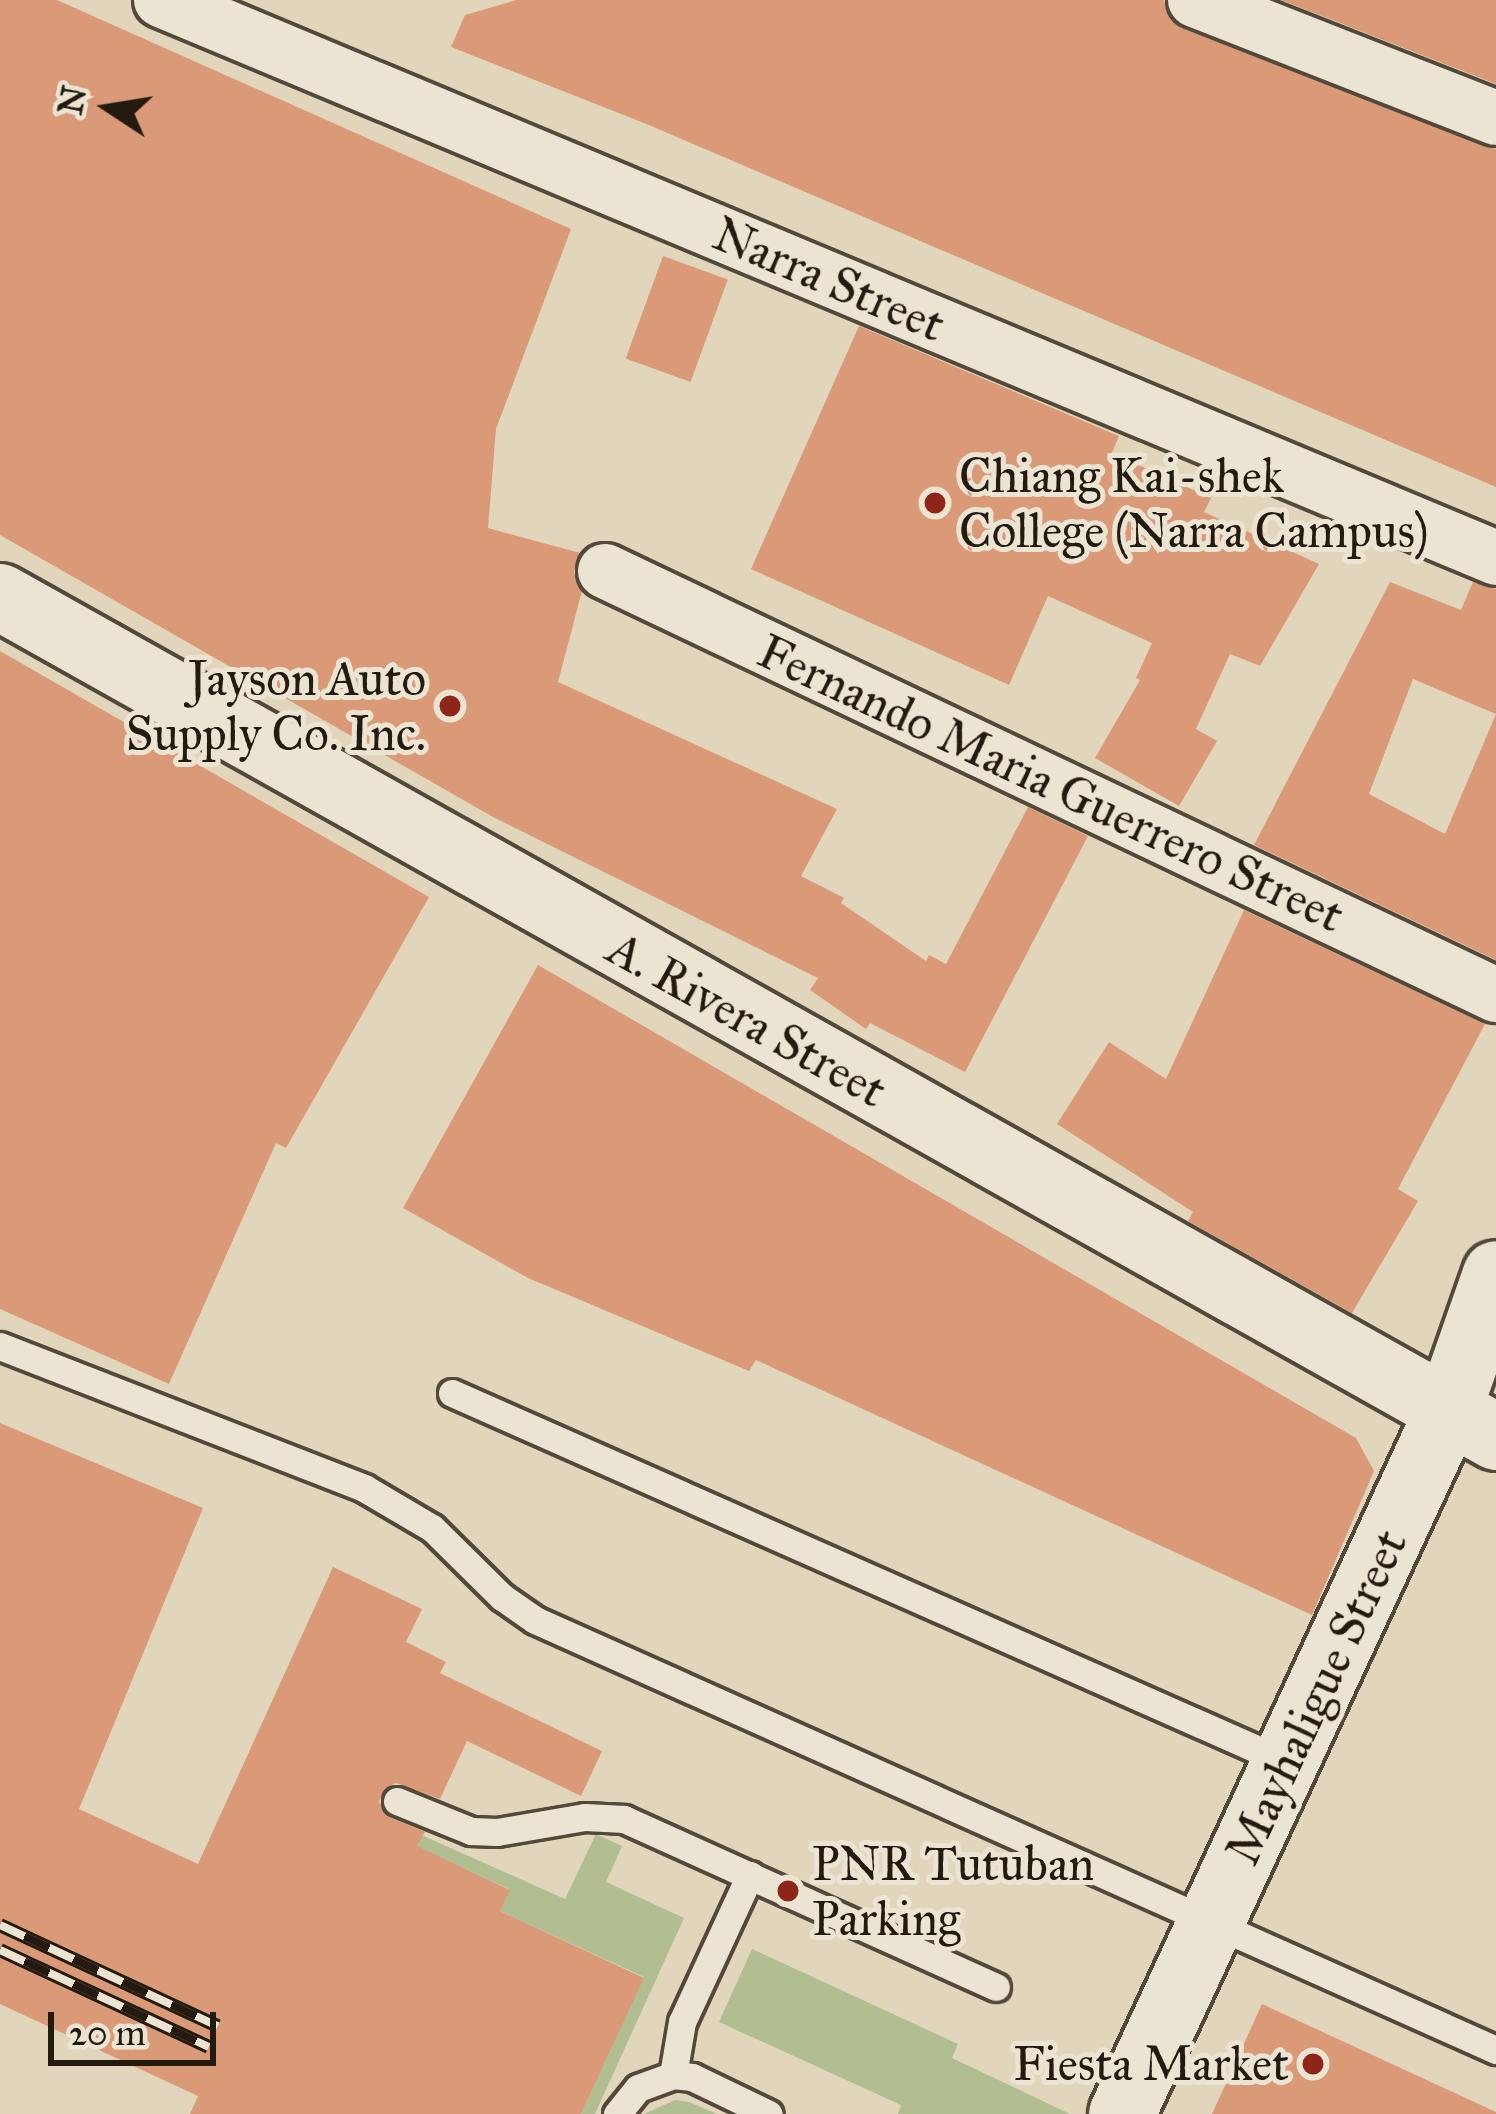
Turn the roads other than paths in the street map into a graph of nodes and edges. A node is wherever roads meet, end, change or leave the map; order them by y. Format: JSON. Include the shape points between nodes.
{"nodes":[{"id":1,"x":161,"y":0,"type":"edge"},
{"id":2,"x":1195,"y":0,"type":"edge"},
{"id":3,"x":1496,"y":118,"type":"edge"},
{"id":4,"x":1496,"y":558,"type":"edge"},
{"id":5,"x":605,"y":571,"type":"dead end"},
{"id":6,"x":0,"y":597,"type":"edge"},
{"id":7,"x":1496,"y":994,"type":"edge"},
{"id":8,"x":1496,"y":1274,"type":"edge"},
{"id":9,"x":0,"y":1346,"type":"edge"},
{"id":10,"x":452,"y":1393,"type":"dead end"},
{"id":11,"x":1471,"y":1425,"type":"edge"},
{"id":12,"x":1286,"y":1762,"type":"junction"},
{"id":13,"x":397,"y":1801,"type":"dead end"},
{"id":14,"x":750,"y":1874,"type":"junction"},
{"id":15,"x":1212,"y":1920,"type":"junction"},
{"id":16,"x":996,"y":1987,"type":"dead end"},
{"id":17,"x":1496,"y":2050,"type":"edge"},
{"id":18,"x":673,"y":2075,"type":"junction"},
{"id":19,"x":617,"y":2114,"type":"edge"},
{"id":20,"x":770,"y":2114,"type":"edge"},
{"id":21,"x":1122,"y":2114,"type":"edge"}],
"edges":[{"from":1,"to":4,"type":"street","name":"Narra Street"},
{"from":2,"to":3,"type":"street"},
{"from":5,"to":7,"type":"street","name":"Fernando Maria Guerrero Street"},
{"from":6,"to":11,"type":"street","name":"A. Rivera Street"},
{"from":8,"to":11,"type":"street","name":"Mayhaligue Street"},
{"from":9,"to":15,"type":"lane","via":[[364,1488],[432,1528],[535,1620]]},
{"from":10,"to":12,"type":"lane"},
{"from":11,"to":12,"type":"street","name":"Mayhaligue Street"},
{"from":12,"to":15,"type":"street","name":"Mayhaligue Street"},
{"from":13,"to":14,"type":"lane","via":[[471,1831],[624,1819]]},
{"from":14,"to":16,"type":"lane"},
{"from":14,"to":18,"type":"lane","via":[[682,2022]]},
{"from":15,"to":17,"type":"lane"},
{"from":15,"to":21,"type":"street","name":"Mayhaligue Street"},
{"from":18,"to":19,"type":"lane","via":[[638,2088]]},
{"from":18,"to":20,"type":"lane"}]}
